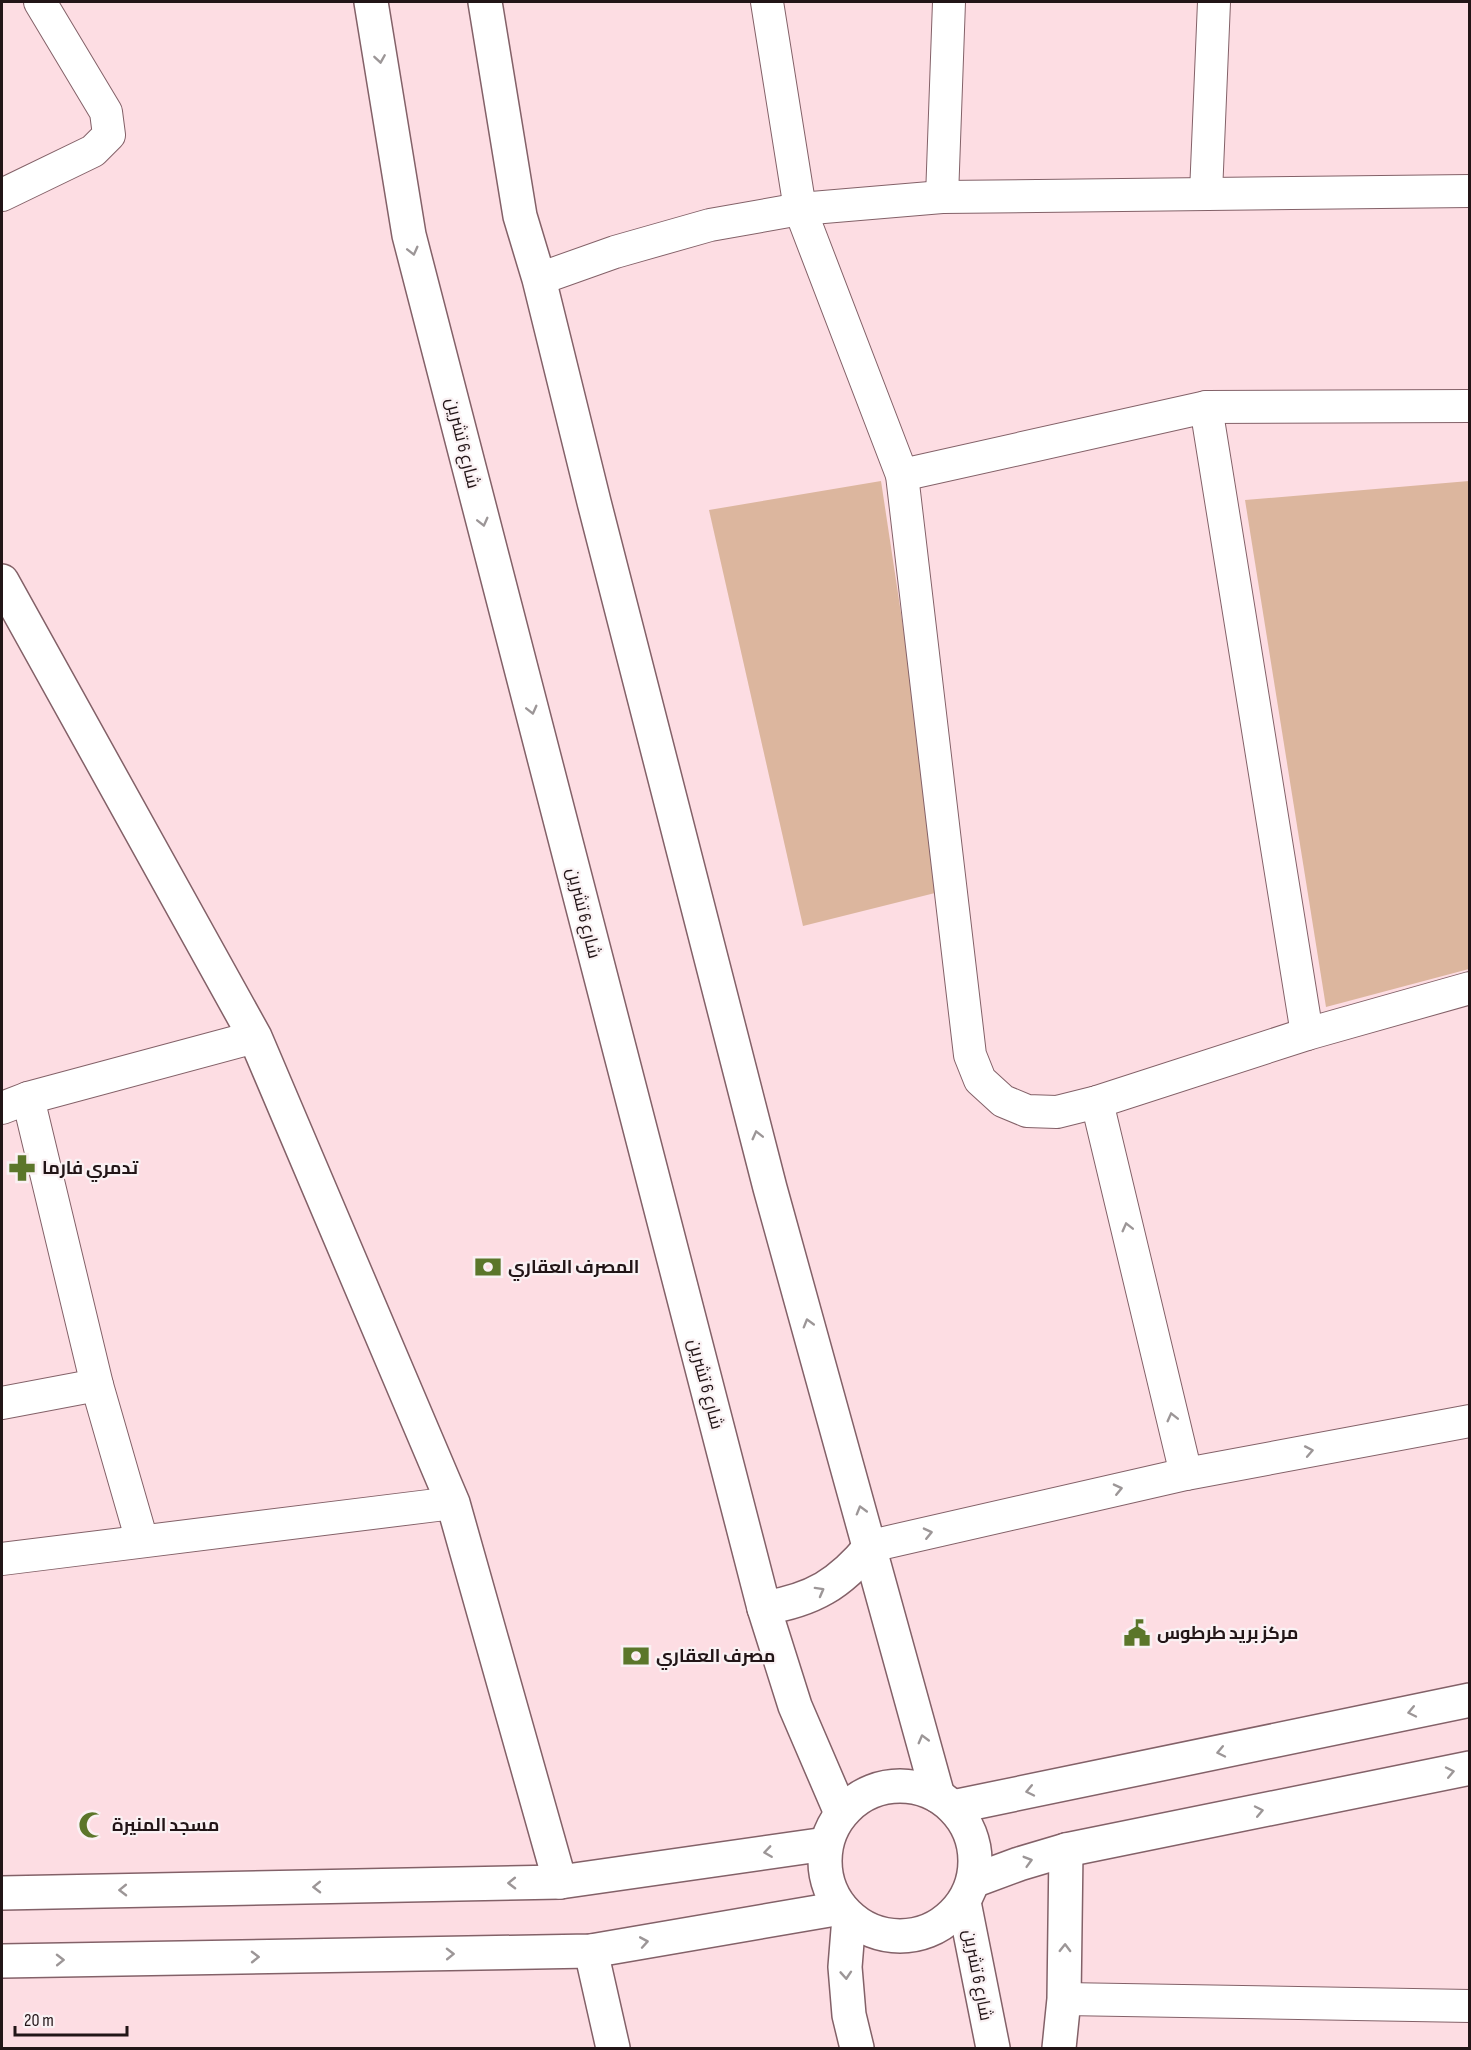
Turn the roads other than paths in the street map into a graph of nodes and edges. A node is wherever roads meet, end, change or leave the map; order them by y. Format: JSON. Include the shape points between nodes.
{"nodes":[{"id":1,"x":40,"y":2,"type":"edge"},
{"id":2,"x":371,"y":2,"type":"edge"},
{"id":3,"x":485,"y":2,"type":"edge"},
{"id":4,"x":767,"y":2,"type":"edge"},
{"id":5,"x":949,"y":2,"type":"edge"},
{"id":6,"x":1214,"y":2,"type":"edge"},
{"id":7,"x":1470,"y":191,"type":"edge"},
{"id":8,"x":1206,"y":193,"type":"junction"},
{"id":9,"x":2,"y":195,"type":"edge"},
{"id":10,"x":942,"y":197,"type":"junction"},
{"id":11,"x":800,"y":209,"type":"junction"},
{"id":12,"x":539,"y":279,"type":"junction"},
{"id":13,"x":1470,"y":406,"type":"edge"},
{"id":14,"x":1206,"y":407,"type":"junction"},
{"id":15,"x":902,"y":475,"type":"junction"},
{"id":16,"x":2,"y":581,"type":"edge"},
{"id":17,"x":1470,"y":988,"type":"edge"},
{"id":18,"x":1307,"y":1034,"type":"junction"},
{"id":19,"x":255,"y":1036,"type":"junction"},
{"id":20,"x":1096,"y":1102,"type":"junction"},
{"id":21,"x":15,"y":1103,"type":"edge"},
{"id":22,"x":97,"y":1385,"type":"junction"},
{"id":23,"x":2,"y":1404,"type":"edge"},
{"id":24,"x":1470,"y":1421,"type":"edge"},
{"id":25,"x":1186,"y":1474,"type":"junction"},
{"id":26,"x":453,"y":1503,"type":"junction"},
{"id":27,"x":142,"y":1540,"type":"junction"},
{"id":28,"x":871,"y":1546,"type":"junction"},
{"id":29,"x":2,"y":1559,"type":"edge"},
{"id":30,"x":764,"y":1608,"type":"junction"},
{"id":31,"x":1470,"y":1700,"type":"edge"},
{"id":32,"x":1470,"y":1768,"type":"edge"},
{"id":33,"x":945,"y":1801,"type":"junction"},
{"id":34,"x":841,"y":1813,"type":"junction"},
{"id":35,"x":826,"y":1844,"type":"junction"},
{"id":36,"x":1066,"y":1850,"type":"junction"},
{"id":37,"x":560,"y":1882,"type":"junction"},
{"id":38,"x":968,"y":1892,"type":"junction"},
{"id":39,"x":2,"y":1893,"type":"edge"},
{"id":40,"x":845,"y":1912,"type":"junction"},
{"id":41,"x":591,"y":1951,"type":"junction"},
{"id":42,"x":2,"y":1961,"type":"edge"},
{"id":43,"x":1064,"y":1999,"type":"junction"},
{"id":44,"x":1470,"y":2006,"type":"edge"},
{"id":45,"x":613,"y":2049,"type":"edge"},
{"id":46,"x":857,"y":2049,"type":"edge"},
{"id":47,"x":993,"y":2049,"type":"edge"},
{"id":48,"x":1059,"y":2049,"type":"edge"}],
"edges":[{"from":1,"to":9,"type":"street","via":[[106,112],[109,135],[93,151]]},
{"from":2,"to":30,"type":"main road","name":"شارع 6 تشرين","one_way":true,"via":[[409,235]]},
{"from":3,"to":12,"type":"main road","via":[[520,216]]},
{"from":4,"to":11,"type":"street"},
{"from":5,"to":10,"type":"street"},
{"from":6,"to":8,"type":"street"},
{"from":7,"to":8,"type":"street"},
{"from":8,"to":10,"type":"street"},
{"from":10,"to":11,"type":"street"},
{"from":11,"to":12,"type":"street","via":[[710,225]]},
{"from":11,"to":15,"type":"street"},
{"from":28,"to":12,"type":"main road","one_way":true,"via":[[770,1188]]},
{"from":13,"to":14,"type":"street"},
{"from":14,"to":15,"type":"street"},
{"from":14,"to":18,"type":"street"},
{"from":15,"to":20,"type":"street","via":[[970,1055],[980,1080],[1003,1101],[1027,1111],[1057,1112]]},
{"from":16,"to":19,"type":"main road"},
{"from":17,"to":18,"type":"street"},
{"from":18,"to":20,"type":"street"},
{"from":19,"to":21,"type":"street"},
{"from":19,"to":26,"type":"main road"},
{"from":25,"to":20,"type":"street","one_way":true},
{"from":21,"to":22,"type":"street"},
{"from":22,"to":23,"type":"street"},
{"from":22,"to":27,"type":"street"},
{"from":25,"to":24,"type":"street","one_way":true},
{"from":28,"to":25,"type":"street","one_way":true},
{"from":26,"to":27,"type":"street"},
{"from":26,"to":37,"type":"main road"},
{"from":27,"to":29,"type":"street"},
{"from":30,"to":28,"type":"main road","one_way":true,"via":[[790,1604],[821,1591],[855,1566]]},
{"from":33,"to":28,"type":"main road","one_way":true},
{"from":30,"to":34,"type":"main road","name":"شارع 6 تشرين","via":[[795,1706]]},
{"from":31,"to":33,"type":"main road","one_way":true},
{"from":36,"to":32,"type":"main road","one_way":true},
{"from":33,"to":34,"type":"main road","via":[[913,1786],[886,1787],[861,1796]]},
{"from":33,"to":38,"type":"main road","via":[[969,1829],[976,1855]]},
{"from":34,"to":35,"type":"main road"},
{"from":35,"to":37,"type":"main road","one_way":true},
{"from":35,"to":40,"type":"main road","via":[[829,1888]]},
{"from":38,"to":36,"type":"main road","one_way":true,"via":[[1019,1864]]},
{"from":43,"to":36,"type":"main road","one_way":true},
{"from":37,"to":39,"type":"main road","one_way":true},
{"from":38,"to":40,"type":"main road","via":[[949,1918],[931,1930],[910,1936],[888,1936],[867,1929]]},
{"from":38,"to":47,"type":"main road","name":"شارع 6 تشرين"},
{"from":41,"to":40,"type":"main road","one_way":true},
{"from":40,"to":46,"type":"main road","one_way":true,"via":[[849,2015]]},
{"from":42,"to":41,"type":"main road","one_way":true},
{"from":41,"to":45,"type":"main road"},
{"from":43,"to":44,"type":"street"},
{"from":43,"to":48,"type":"main road"}]}
